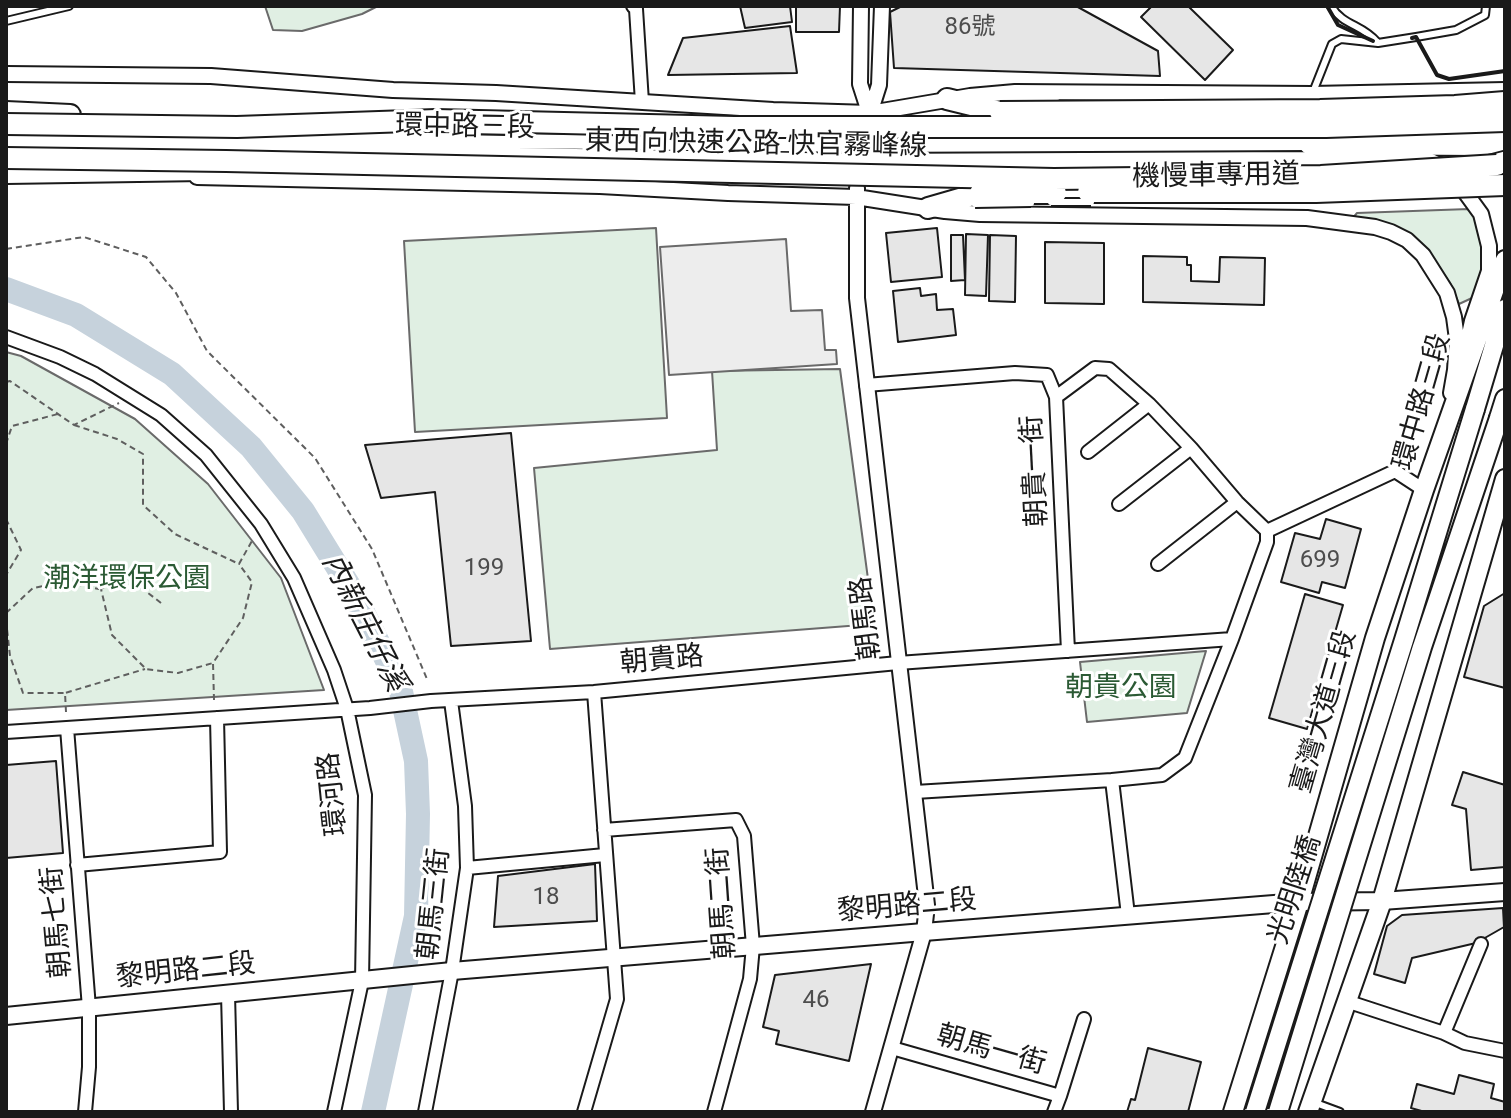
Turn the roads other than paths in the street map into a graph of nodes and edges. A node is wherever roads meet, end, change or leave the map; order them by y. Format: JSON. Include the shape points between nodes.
{"nodes":[{"id":1,"x":69,"y":6,"type":"edge"},
{"id":2,"x":861,"y":6,"type":"edge"},
{"id":3,"x":882,"y":6,"type":"edge"},
{"id":4,"x":1331,"y":6,"type":"edge"},
{"id":5,"x":1486,"y":6,"type":"edge"},
{"id":6,"x":637,"y":7,"type":"edge"},
{"id":7,"x":6,"y":21,"type":"edge"},
{"id":8,"x":1378,"y":43,"type":"junction"},
{"id":9,"x":6,"y":74,"type":"edge"},
{"id":10,"x":1505,"y":90,"type":"edge"},
{"id":11,"x":1312,"y":94,"type":"junction"},
{"id":12,"x":970,"y":96,"type":"junction"},
{"id":13,"x":947,"y":99,"type":"junction"},
{"id":14,"x":1505,"y":99,"type":"edge"},
{"id":15,"x":642,"y":102,"type":"junction"},
{"id":16,"x":1059,"y":102,"type":"dead end"},
{"id":17,"x":1226,"y":102,"type":"dead end"},
{"id":18,"x":1086,"y":103,"type":"dead end"},
{"id":19,"x":1163,"y":103,"type":"dead end"},
{"id":20,"x":6,"y":112,"type":"edge"},
{"id":21,"x":870,"y":113,"type":"junction"},
{"id":22,"x":1505,"y":121,"type":"edge"},
{"id":23,"x":6,"y":124,"type":"edge"},
{"id":24,"x":237,"y":127,"type":"junction"},
{"id":25,"x":6,"y":135,"type":"edge"},
{"id":26,"x":1505,"y":138,"type":"edge"},
{"id":27,"x":863,"y":145,"type":"junction"},
{"id":28,"x":6,"y":146,"type":"edge"},
{"id":29,"x":1310,"y":151,"type":"junction"},
{"id":30,"x":6,"y":158,"type":"edge"},
{"id":31,"x":226,"y":161,"type":"junction"},
{"id":32,"x":859,"y":161,"type":"junction"},
{"id":33,"x":1505,"y":165,"type":"edge"},
{"id":34,"x":6,"y":173,"type":"edge"},
{"id":35,"x":6,"y":179,"type":"edge"},
{"id":36,"x":1504,"y":186,"type":"edge"},
{"id":37,"x":856,"y":197,"type":"junction"},
{"id":38,"x":977,"y":198,"type":"junction"},
{"id":39,"x":1150,"y":200,"type":"dead end"},
{"id":40,"x":1102,"y":201,"type":"dead end"},
{"id":41,"x":928,"y":208,"type":"junction"},
{"id":42,"x":1307,"y":218,"type":"junction"},
{"id":43,"x":1505,"y":260,"type":"edge"},
{"id":44,"x":1505,"y":309,"type":"edge"},
{"id":45,"x":6,"y":337,"type":"edge"},
{"id":46,"x":866,"y":385,"type":"junction"},
{"id":47,"x":1056,"y":397,"type":"junction"},
{"id":48,"x":1505,"y":399,"type":"edge"},
{"id":49,"x":1149,"y":404,"type":"junction"},
{"id":50,"x":1191,"y":448,"type":"junction"},
{"id":51,"x":1088,"y":452,"type":"dead end"},
{"id":52,"x":1505,"y":480,"type":"edge"},
{"id":53,"x":1424,"y":490,"type":"junction"},
{"id":54,"x":1237,"y":502,"type":"junction"},
{"id":55,"x":1119,"y":504,"type":"dead end"},
{"id":56,"x":1501,"y":511,"type":"edge"},
{"id":57,"x":1267,"y":531,"type":"junction"},
{"id":58,"x":1158,"y":564,"type":"dead end"},
{"id":59,"x":1232,"y":639,"type":"junction"},
{"id":60,"x":1068,"y":651,"type":"junction"},
{"id":61,"x":898,"y":663,"type":"junction"},
{"id":62,"x":594,"y":692,"type":"junction"},
{"id":63,"x":451,"y":701,"type":"junction"},
{"id":64,"x":347,"y":709,"type":"junction"},
{"id":65,"x":217,"y":718,"type":"junction"},
{"id":66,"x":67,"y":728,"type":"junction"},
{"id":67,"x":6,"y":732,"type":"edge"},
{"id":68,"x":1112,"y":780,"type":"junction"},
{"id":69,"x":915,"y":792,"type":"junction"},
{"id":70,"x":604,"y":830,"type":"junction"},
{"id":71,"x":605,"y":855,"type":"junction"},
{"id":72,"x":77,"y":865,"type":"junction"},
{"id":73,"x":467,"y":868,"type":"junction"},
{"id":74,"x":1505,"y":892,"type":"edge"},
{"id":75,"x":1382,"y":901,"type":"junction"},
{"id":76,"x":1299,"y":902,"type":"junction"},
{"id":77,"x":1128,"y":915,"type":"junction"},
{"id":78,"x":924,"y":932,"type":"junction"},
{"id":79,"x":1481,"y":944,"type":"dead end"},
{"id":80,"x":753,"y":946,"type":"junction"},
{"id":81,"x":612,"y":958,"type":"junction"},
{"id":82,"x":445,"y":973,"type":"junction"},
{"id":83,"x":366,"y":981,"type":"junction"},
{"id":84,"x":228,"y":994,"type":"junction"},
{"id":85,"x":1346,"y":1001,"type":"junction"},
{"id":86,"x":89,"y":1008,"type":"junction"},
{"id":87,"x":6,"y":1016,"type":"edge"},
{"id":88,"x":1084,"y":1019,"type":"dead end"},
{"id":89,"x":1444,"y":1033,"type":"junction"},
{"id":90,"x":892,"y":1048,"type":"junction"},
{"id":91,"x":1505,"y":1051,"type":"edge"},
{"id":92,"x":1060,"y":1096,"type":"junction"},
{"id":93,"x":1310,"y":1107,"type":"edge"},
{"id":94,"x":85,"y":1112,"type":"edge"},
{"id":95,"x":231,"y":1112,"type":"edge"},
{"id":96,"x":334,"y":1112,"type":"edge"},
{"id":97,"x":425,"y":1112,"type":"edge"},
{"id":98,"x":584,"y":1112,"type":"edge"},
{"id":99,"x":714,"y":1112,"type":"edge"},
{"id":100,"x":873,"y":1112,"type":"edge"},
{"id":101,"x":1054,"y":1112,"type":"edge"},
{"id":102,"x":1233,"y":1112,"type":"edge"},
{"id":103,"x":1255,"y":1112,"type":"edge"},
{"id":104,"x":1278,"y":1112,"type":"edge"},
{"id":105,"x":1340,"y":1112,"type":"edge"}],
"edges":[{"from":1,"to":7,"type":"lane"},
{"from":2,"to":21,"type":"street","name":"朝馬路","via":[[860,84]]},
{"from":3,"to":21,"type":"street","name":"朝馬路","via":[[879,85]]},
{"from":4,"to":8,"type":"lane","via":[[1337,16]]},
{"from":5,"to":8,"type":"lane","via":[[1485,15],[1456,30]]},
{"from":6,"to":15,"type":"street"},
{"from":8,"to":11,"type":"lane","via":[[1341,39],[1332,44]]},
{"from":9,"to":15,"type":"street","name":"環中路三段","via":[[211,76]]},
{"from":10,"to":11,"type":"street","name":"環中路三段"},
{"from":11,"to":12,"type":"street","name":"環中路三段"},
{"from":11,"to":29,"type":"street"},
{"from":12,"to":13,"type":"street","name":"環中路三段"},
{"from":12,"to":16,"type":"lane"},
{"from":13,"to":14,"type":"highway","bridge":true,"via":[[1000,112],[1320,110],[1455,106]]},
{"from":13,"to":21,"type":"street","name":"環中路三段"},
{"from":14,"to":17,"type":"lane"},
{"from":15,"to":21,"type":"street","name":"環中路三段"},
{"from":18,"to":19,"type":"lane"},
{"from":20,"to":24,"type":"highway","bridge":true,"via":[[198,120]]},
{"from":21,"to":27,"type":"street","name":"朝馬路"},
{"from":22,"to":24,"type":"highway","name":"東西向快速公路 快官霧峰線","bridge":true,"via":[[1326,127],[734,127],[436,120]]},
{"from":23,"to":24,"type":"highway","name":"東西向快速公路 快官霧峰線","bridge":true},
{"from":25,"to":27,"type":"street","name":"環中路三段"},
{"from":26,"to":29,"type":"highway","via":[[1482,144]]},
{"from":27,"to":29,"type":"street","name":"環中路三段"},
{"from":27,"to":32,"type":"street","name":"朝馬路"},
{"from":28,"to":32,"type":"street","name":"環中路三段"},
{"from":29,"to":32,"type":"street","name":"環中路三段"},
{"from":29,"to":42,"type":"street"},
{"from":29,"to":53,"type":"street","name":"環中路三段","via":[[1420,156],[1441,164],[1481,214],[1489,271]]},
{"from":30,"to":31,"type":"highway","name":"東西向快速公路 快官霧峰線","bridge":true},
{"from":31,"to":33,"type":"highway","name":"東西向快速公路 快官霧峰線","bridge":true,"via":[[1054,179],[1321,176]]},
{"from":31,"to":34,"type":"highway","via":[[204,170]]},
{"from":32,"to":37,"type":"street","name":"朝馬路"},
{"from":35,"to":37,"type":"street","name":"環中路三段","via":[[236,177]]},
{"from":36,"to":38,"type":"highway","bridge":true},
{"from":36,"to":39,"type":"lane","name":"機慢車專用道","bridge":true},
{"from":37,"to":41,"type":"street","name":"環中路三段"},
{"from":37,"to":46,"type":"street","name":"朝馬路","via":[[857,298]]},
{"from":38,"to":40,"type":"lane","name":"機慢車專用道","bridge":true},
{"from":38,"to":41,"type":"highway"},
{"from":41,"to":42,"type":"street","name":"環中路三段","via":[[980,214]]},
{"from":42,"to":53,"type":"street","name":"環中路三段","via":[[1375,227],[1407,240],[1447,293],[1457,339],[1455,370]]},
{"from":43,"to":53,"type":"main road","name":"臺灣大道三段"},
{"from":44,"to":103,"type":"main road","name":"光明陸橋","bridge":true},
{"from":45,"to":64,"type":"street","name":"環河路","via":[[95,374],[161,415],[206,455],[261,524],[294,578]]},
{"from":46,"to":47,"type":"street","name":"朝貴一街","via":[[1047,375]]},
{"from":46,"to":61,"type":"street","name":"朝馬路"},
{"from":47,"to":49,"type":"street","via":[[1095,368],[1109,369]]},
{"from":47,"to":60,"type":"street","name":"朝貴一街"},
{"from":48,"to":104,"type":"main road","name":"光明陸橋","bridge":true},
{"from":49,"to":50,"type":"street"},
{"from":49,"to":51,"type":"street"},
{"from":50,"to":54,"type":"street"},
{"from":50,"to":55,"type":"street"},
{"from":52,"to":56,"type":"main road"},
{"from":53,"to":57,"type":"street","via":[[1395,471]]},
{"from":53,"to":76,"type":"main road","name":"臺灣大道三段"},
{"from":54,"to":57,"type":"street"},
{"from":54,"to":58,"type":"street"},
{"from":56,"to":75,"type":"main road"},
{"from":57,"to":59,"type":"street"},
{"from":59,"to":60,"type":"street"},
{"from":59,"to":68,"type":"street","via":[[1185,758],[1162,775]]},
{"from":60,"to":61,"type":"street"},
{"from":61,"to":62,"type":"street","name":"朝貴路"},
{"from":61,"to":69,"type":"street","name":"朝馬路"},
{"from":62,"to":63,"type":"street","name":"朝貴路"},
{"from":62,"to":70,"type":"street"},
{"from":63,"to":64,"type":"street","name":"朝貴路"},
{"from":63,"to":73,"type":"street","name":"朝馬三街"},
{"from":64,"to":65,"type":"street"},
{"from":64,"to":83,"type":"street","name":"環河路","via":[[365,795]]},
{"from":65,"to":66,"type":"street"},
{"from":65,"to":72,"type":"street","via":[[220,852]]},
{"from":66,"to":67,"type":"street"},
{"from":66,"to":72,"type":"street","name":"朝馬七街"},
{"from":68,"to":69,"type":"street"},
{"from":68,"to":77,"type":"street"},
{"from":69,"to":78,"type":"street","name":"朝馬路","via":[[927,905]]},
{"from":70,"to":71,"type":"street"},
{"from":70,"to":80,"type":"street","name":"朝馬二街","via":[[736,820],[744,836]]},
{"from":71,"to":73,"type":"street"},
{"from":71,"to":81,"type":"street"},
{"from":72,"to":86,"type":"street","name":"朝馬七街"},
{"from":73,"to":82,"type":"street","name":"朝馬三街"},
{"from":74,"to":75,"type":"main road","name":"黎明路二段"},
{"from":75,"to":76,"type":"main road","name":"黎明路二段"},
{"from":75,"to":85,"type":"main road"},
{"from":76,"to":77,"type":"main road","name":"黎明路二段"},
{"from":76,"to":102,"type":"main road","name":"臺灣大道三段"},
{"from":77,"to":78,"type":"main road","name":"黎明路二段"},
{"from":78,"to":80,"type":"main road","name":"黎明路二段"},
{"from":78,"to":90,"type":"street","name":"朝馬路"},
{"from":79,"to":89,"type":"street"},
{"from":80,"to":81,"type":"main road","name":"黎明路二段"},
{"from":80,"to":99,"type":"street","name":"朝馬二街","via":[[750,979]]},
{"from":81,"to":82,"type":"main road","name":"黎明路二段"},
{"from":81,"to":98,"type":"street","via":[[617,999]]},
{"from":82,"to":83,"type":"main road","name":"黎明路二段"},
{"from":82,"to":97,"type":"street","name":"朝馬三街"},
{"from":83,"to":84,"type":"main road","name":"黎明路二段"},
{"from":83,"to":96,"type":"street","name":"環河路"},
{"from":84,"to":86,"type":"main road","name":"黎明路二段"},
{"from":84,"to":95,"type":"street"},
{"from":85,"to":89,"type":"street"},
{"from":85,"to":93,"type":"main road"},
{"from":86,"to":87,"type":"main road","name":"黎明路二段"},
{"from":86,"to":94,"type":"street","name":"朝馬七街"},
{"from":88,"to":92,"type":"street"},
{"from":89,"to":91,"type":"street"},
{"from":90,"to":92,"type":"street","name":"朝馬一街"},
{"from":90,"to":100,"type":"street","name":"朝馬路"},
{"from":92,"to":101,"type":"street","name":"朝馬一街"},
{"from":93,"to":105,"type":"lane"}]}
